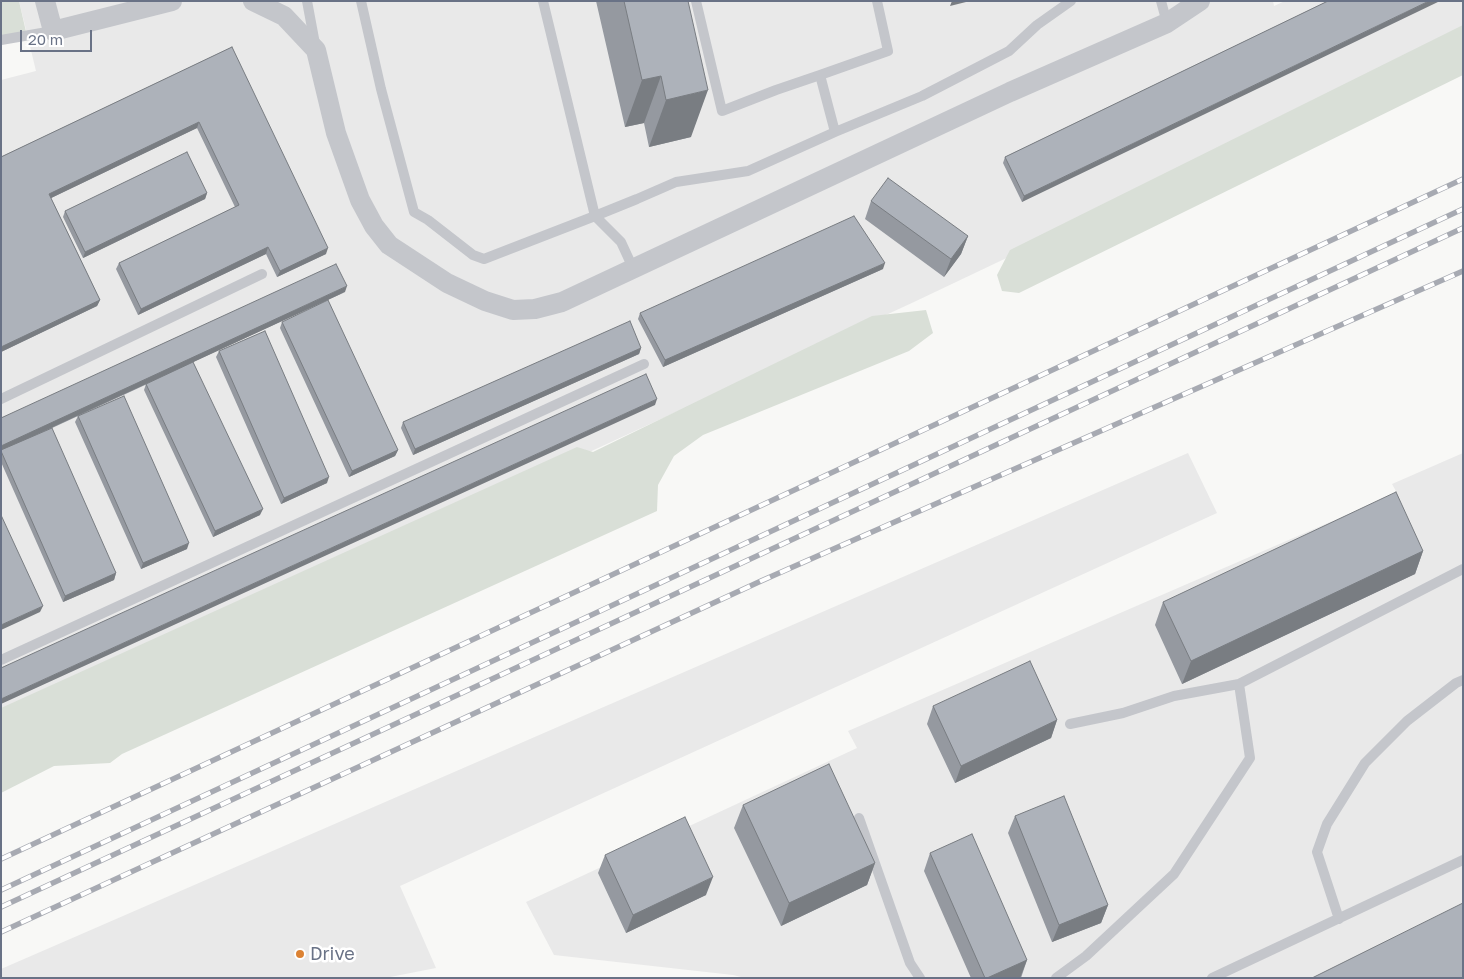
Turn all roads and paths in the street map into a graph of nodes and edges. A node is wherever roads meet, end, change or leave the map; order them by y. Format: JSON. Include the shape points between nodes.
{"nodes":[{"id":1,"x":45,"y":1,"type":"edge"},
{"id":2,"x":172,"y":1,"type":"edge"},
{"id":3,"x":253,"y":1,"type":"edge"},
{"id":4,"x":307,"y":1,"type":"edge"},
{"id":5,"x":361,"y":1,"type":"edge"},
{"id":6,"x":543,"y":1,"type":"edge"},
{"id":7,"x":696,"y":1,"type":"edge"},
{"id":8,"x":877,"y":1,"type":"edge"},
{"id":9,"x":1071,"y":1,"type":"edge"},
{"id":10,"x":1161,"y":1,"type":"edge"},
{"id":11,"x":1200,"y":1,"type":"edge"},
{"id":12,"x":1167,"y":23,"type":"junction"},
{"id":13,"x":53,"y":31,"type":"junction"},
{"id":14,"x":1,"y":40,"type":"edge"},
{"id":15,"x":316,"y":50,"type":"junction"},
{"id":16,"x":820,"y":75,"type":"junction"},
{"id":17,"x":835,"y":132,"type":"junction"},
{"id":18,"x":595,"y":216,"type":"junction"},
{"id":19,"x":634,"y":268,"type":"junction"},
{"id":20,"x":262,"y":274,"type":"dead end"},
{"id":21,"x":644,"y":364,"type":"dead end"},
{"id":22,"x":1,"y":398,"type":"edge"},
{"id":23,"x":1463,"y":569,"type":"edge"},
{"id":24,"x":1,"y":660,"type":"edge"},
{"id":25,"x":1463,"y":680,"type":"edge"},
{"id":26,"x":1239,"y":684,"type":"junction"},
{"id":27,"x":1070,"y":724,"type":"dead end"},
{"id":28,"x":859,"y":818,"type":"dead end"},
{"id":29,"x":1463,"y":860,"type":"edge"},
{"id":30,"x":1339,"y":919,"type":"junction"},
{"id":31,"x":920,"y":978,"type":"edge"},
{"id":32,"x":1056,"y":978,"type":"edge"},
{"id":33,"x":1212,"y":978,"type":"edge"}],
"edges":[{"from":1,"to":13,"type":"street"},
{"from":2,"to":13,"type":"street"},
{"from":3,"to":15,"type":"street","via":[[284,16]]},
{"from":4,"to":15,"type":"lane"},
{"from":5,"to":18,"type":"lane","via":[[414,212],[473,255],[484,259]]},
{"from":6,"to":18,"type":"lane"},
{"from":7,"to":16,"type":"lane","via":[[722,111]]},
{"from":8,"to":16,"type":"lane","via":[[888,51]]},
{"from":9,"to":17,"type":"lane","via":[[1036,25],[1009,51],[922,96]]},
{"from":10,"to":12,"type":"lane"},
{"from":11,"to":12,"type":"street"},
{"from":12,"to":19,"type":"street"},
{"from":13,"to":14,"type":"lane"},
{"from":15,"to":19,"type":"street","via":[[336,133],[360,200],[389,245],[447,283],[513,310],[562,302]]},
{"from":16,"to":17,"type":"lane"},
{"from":17,"to":18,"type":"lane","via":[[748,171],[676,182]]},
{"from":18,"to":19,"type":"lane","via":[[621,242]]},
{"from":20,"to":22,"type":"lane"},
{"from":21,"to":24,"type":"lane"},
{"from":23,"to":26,"type":"lane"},
{"from":25,"to":30,"type":"lane","via":[[1456,682],[1407,721],[1366,763],[1327,824],[1317,852]]},
{"from":26,"to":27,"type":"lane","via":[[1174,696],[1123,714]]},
{"from":26,"to":32,"type":"lane","via":[[1250,758],[1174,874],[1086,956]]},
{"from":28,"to":31,"type":"lane","via":[[910,963]]},
{"from":29,"to":30,"type":"lane"},
{"from":30,"to":33,"type":"lane"}]}
